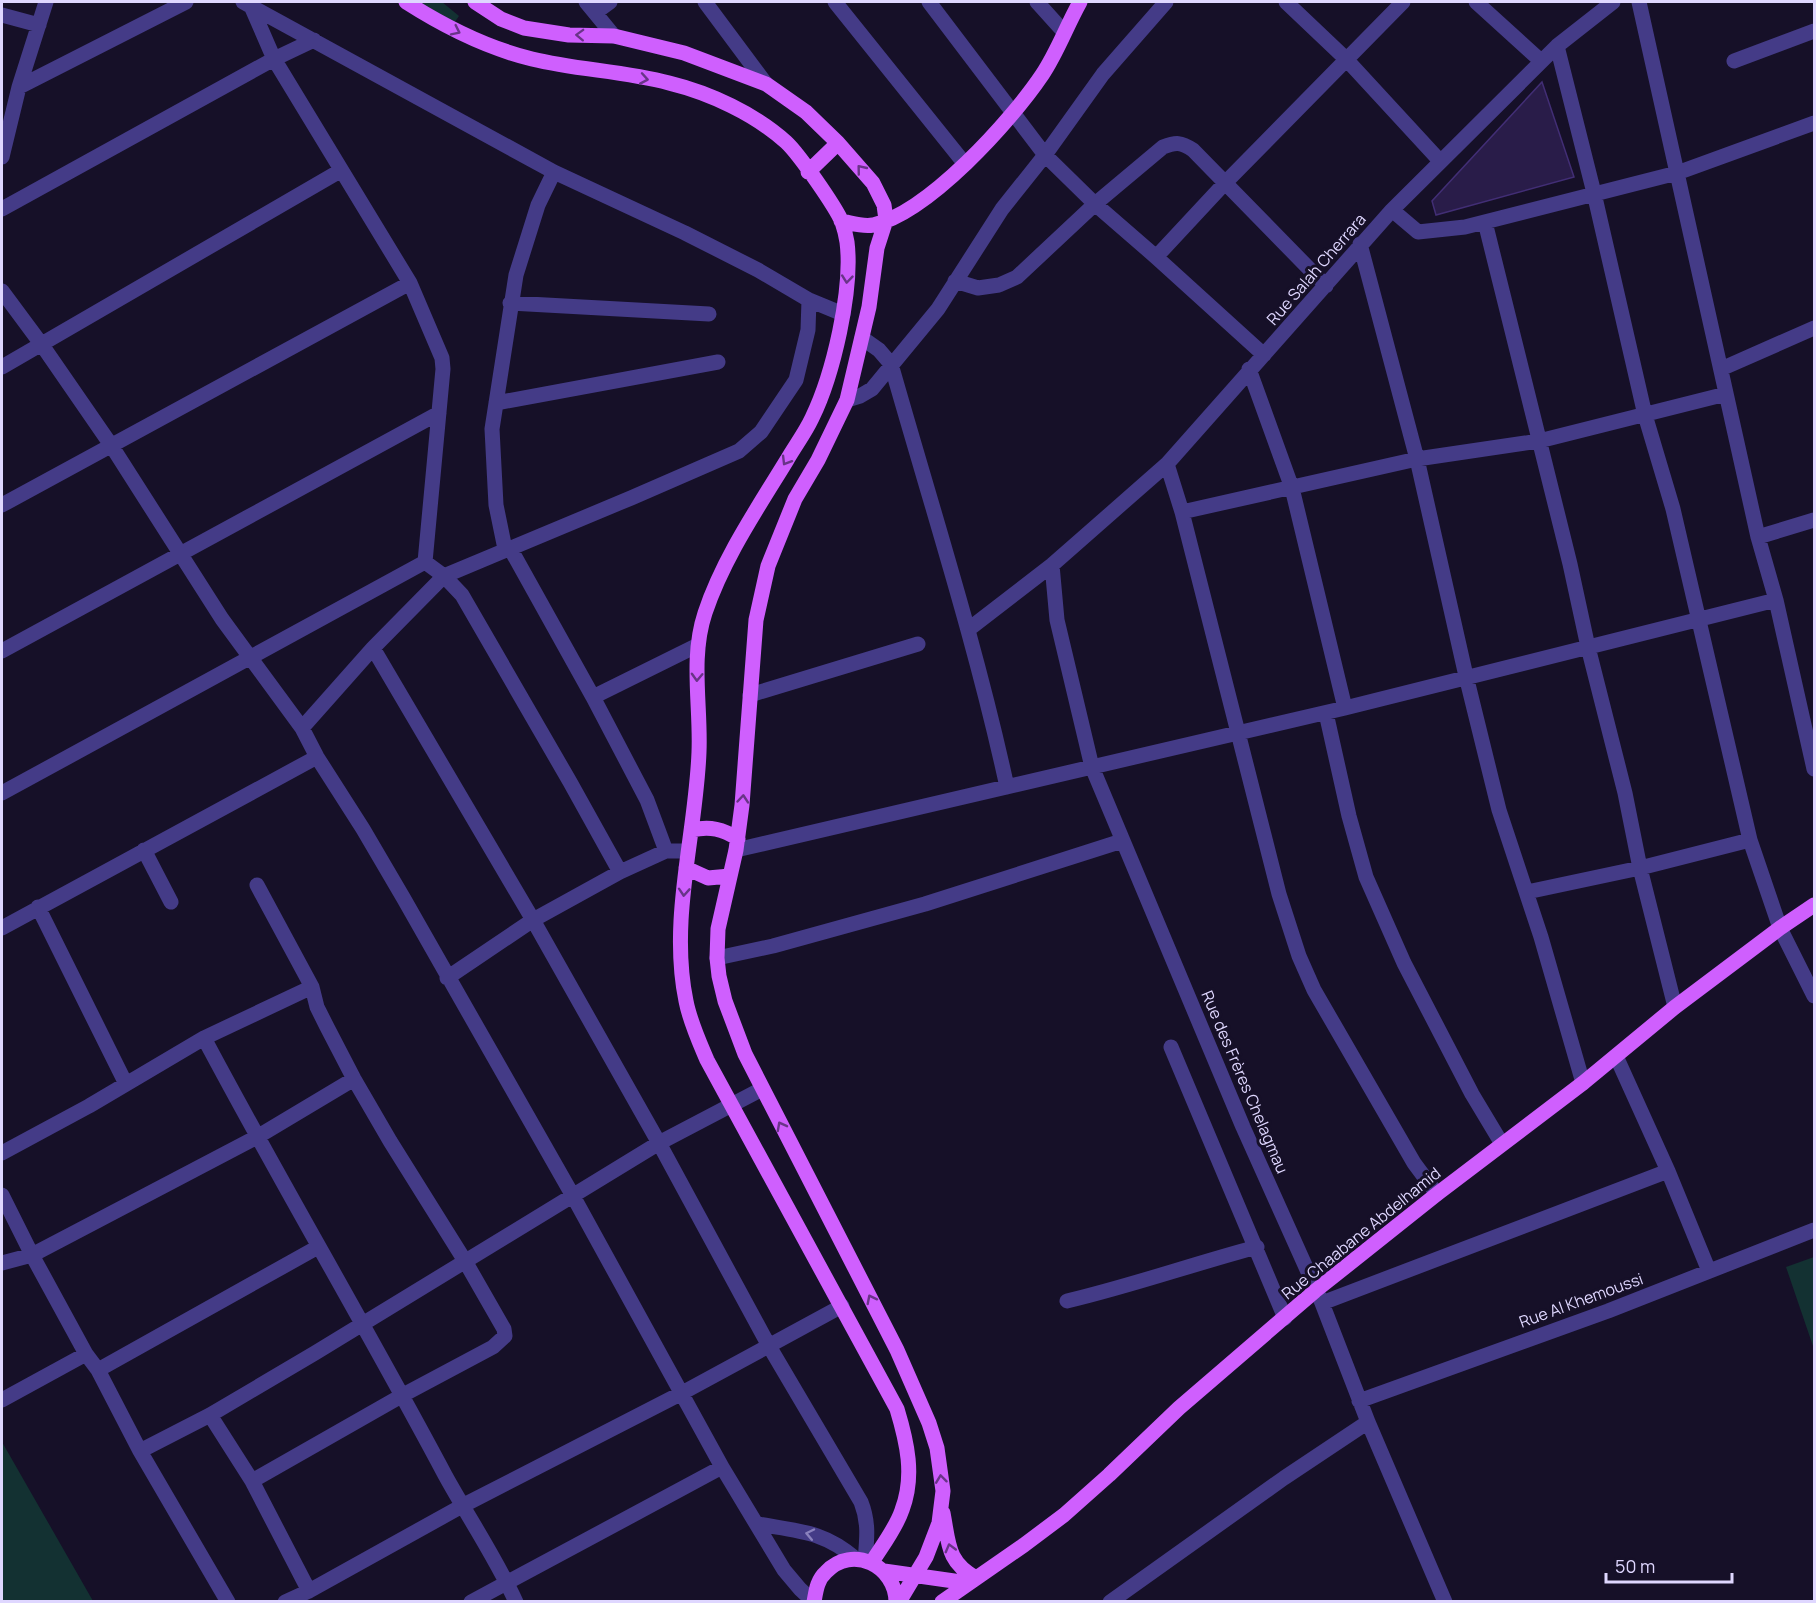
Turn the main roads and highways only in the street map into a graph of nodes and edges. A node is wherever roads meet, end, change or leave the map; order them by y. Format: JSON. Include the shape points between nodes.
{"nodes":[{"id":1,"x":406,"y":2,"type":"edge"},
{"id":2,"x":475,"y":2,"type":"edge"},
{"id":3,"x":1080,"y":2,"type":"edge"},
{"id":4,"x":837,"y":143,"type":"junction"},
{"id":5,"x":808,"y":172,"type":"junction"},
{"id":6,"x":886,"y":220,"type":"junction"},
{"id":7,"x":841,"y":221,"type":"junction"},
{"id":8,"x":692,"y":830,"type":"junction"},
{"id":9,"x":737,"y":845,"type":"junction"},
{"id":10,"x":686,"y":868,"type":"junction"},
{"id":11,"x":730,"y":876,"type":"junction"},
{"id":12,"x":1815,"y":905,"type":"edge"},
{"id":13,"x":941,"y":1507,"type":"junction"},
{"id":14,"x":869,"y":1563,"type":"junction"},
{"id":15,"x":917,"y":1575,"type":"junction"},
{"id":16,"x":972,"y":1581,"type":"junction"},
{"id":17,"x":950,"y":1600,"type":"edge"},
{"id":18,"x":814,"y":1602,"type":"edge"},
{"id":19,"x":898,"y":1602,"type":"edge"}],
"edges":[{"from":1,"to":5,"type":"main road","one_way":true,"via":[[470,38],[531,59],[669,83],[717,99],[767,127],[788,144]]},
{"from":4,"to":2,"type":"main road","one_way":true,"via":[[806,112],[766,84],[684,54],[614,36],[524,28]]},
{"from":3,"to":6,"type":"main road","via":[[1043,74],[1014,113],[919,204]]},
{"from":4,"to":5,"type":"main road"},
{"from":6,"to":4,"type":"main road","one_way":true,"via":[[873,183]]},
{"from":5,"to":7,"type":"main road"},
{"from":6,"to":7,"type":"main road","via":[[870,225]]},
{"from":9,"to":6,"type":"main road","one_way":true,"via":[[756,620],[768,566],[795,499],[847,400]]},
{"from":7,"to":8,"type":"main road","one_way":true,"via":[[848,266],[834,355],[812,417],[725,566],[703,618],[698,645],[699,746]]},
{"from":8,"to":9,"type":"main road","via":[[715,828],[727,832]]},
{"from":8,"to":10,"type":"main road"},
{"from":9,"to":11,"type":"main road"},
{"from":10,"to":11,"type":"main road","via":[[708,878]]},
{"from":10,"to":14,"type":"main road","one_way":true,"via":[[681,972],[694,1029],[707,1060],[897,1409],[907,1440],[909,1479],[902,1510]]},
{"from":13,"to":11,"type":"main road","one_way":true,"via":[[941,1472],[929,1423],[897,1350],[745,1054],[725,1001],[717,958],[718,929]]},
{"from":12,"to":16,"type":"main road","name":"Rue Chaabane Abdelhamid","via":[[1675,1006],[1583,1083],[1437,1194],[1319,1297],[1285,1317],[1179,1408],[1064,1515]]},
{"from":13,"to":15,"type":"main road","via":[[934,1539]]},
{"from":16,"to":13,"type":"main road","one_way":true,"via":[[953,1558]]},
{"from":14,"to":15,"type":"main road"},
{"from":14,"to":18,"type":"main road","via":[[840,1562],[826,1571],[817,1585]]},
{"from":14,"to":19,"type":"main road","via":[[892,1581]]},
{"from":15,"to":16,"type":"main road"},
{"from":15,"to":19,"type":"main road"},
{"from":16,"to":17,"type":"main road","name":"Rue Chaabane Abdelhamid"}]}
